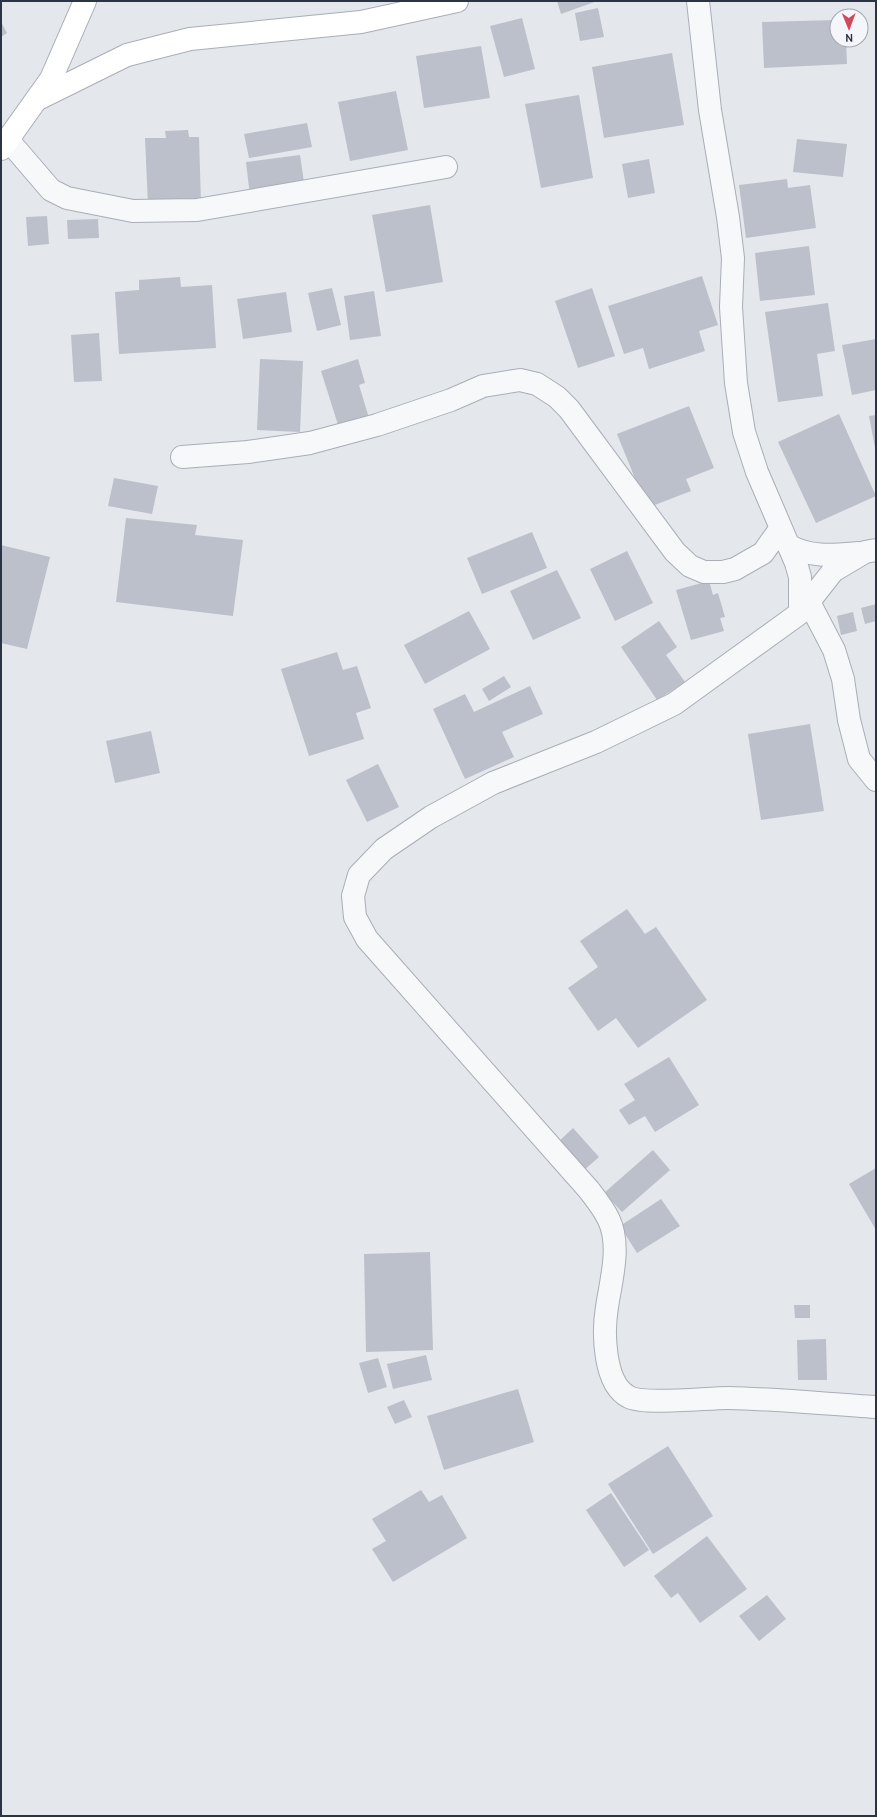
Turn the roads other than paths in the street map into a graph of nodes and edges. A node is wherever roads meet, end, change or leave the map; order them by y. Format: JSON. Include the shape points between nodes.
{"nodes":[{"id":1,"x":85,"y":1,"type":"edge"},
{"id":2,"x":457,"y":1,"type":"edge"},
{"id":3,"x":698,"y":1,"type":"edge"},
{"id":4,"x":36,"y":100,"type":"junction"},
{"id":5,"x":5,"y":145,"type":"edge"},
{"id":6,"x":446,"y":167,"type":"dead end"},
{"id":7,"x":182,"y":457,"type":"dead end"},
{"id":8,"x":784,"y":537,"type":"junction"},
{"id":9,"x":871,"y":551,"type":"edge"},
{"id":10,"x":804,"y":608,"type":"junction"},
{"id":11,"x":876,"y":780,"type":"edge"},
{"id":12,"x":876,"y":1406,"type":"edge"}],
"edges":[{"from":1,"to":4,"type":"street","via":[[51,79]]},
{"from":2,"to":4,"type":"street","via":[[361,22],[190,39],[127,55]]},
{"from":3,"to":8,"type":"street","via":[[710,110],[733,258],[731,307],[736,383],[744,432],[757,472]]},
{"from":4,"to":5,"type":"street"},
{"from":5,"to":6,"type":"street","via":[[51,190],[67,198],[133,211],[197,210]]},
{"from":7,"to":8,"type":"street","via":[[310,444],[377,425],[451,400],[483,386],[520,380],[537,384],[557,397],[569,409],[675,552],[690,566],[704,572],[735,569]]},
{"from":8,"to":9,"type":"street","via":[[797,551],[815,554]]},
{"from":8,"to":10,"type":"street","via":[[800,577]]},
{"from":9,"to":10,"type":"street","via":[[833,571]]},
{"from":10,"to":11,"type":"street","via":[[834,650],[843,679],[849,720],[859,759]]},
{"from":10,"to":12,"type":"street","via":[[775,633],[674,704],[596,742],[493,783],[431,817],[384,849],[359,875],[353,896],[355,917],[367,939],[589,1190],[609,1221],[614,1240],[606,1316],[606,1359],[618,1386],[628,1396],[643,1401],[728,1398]]}]}
